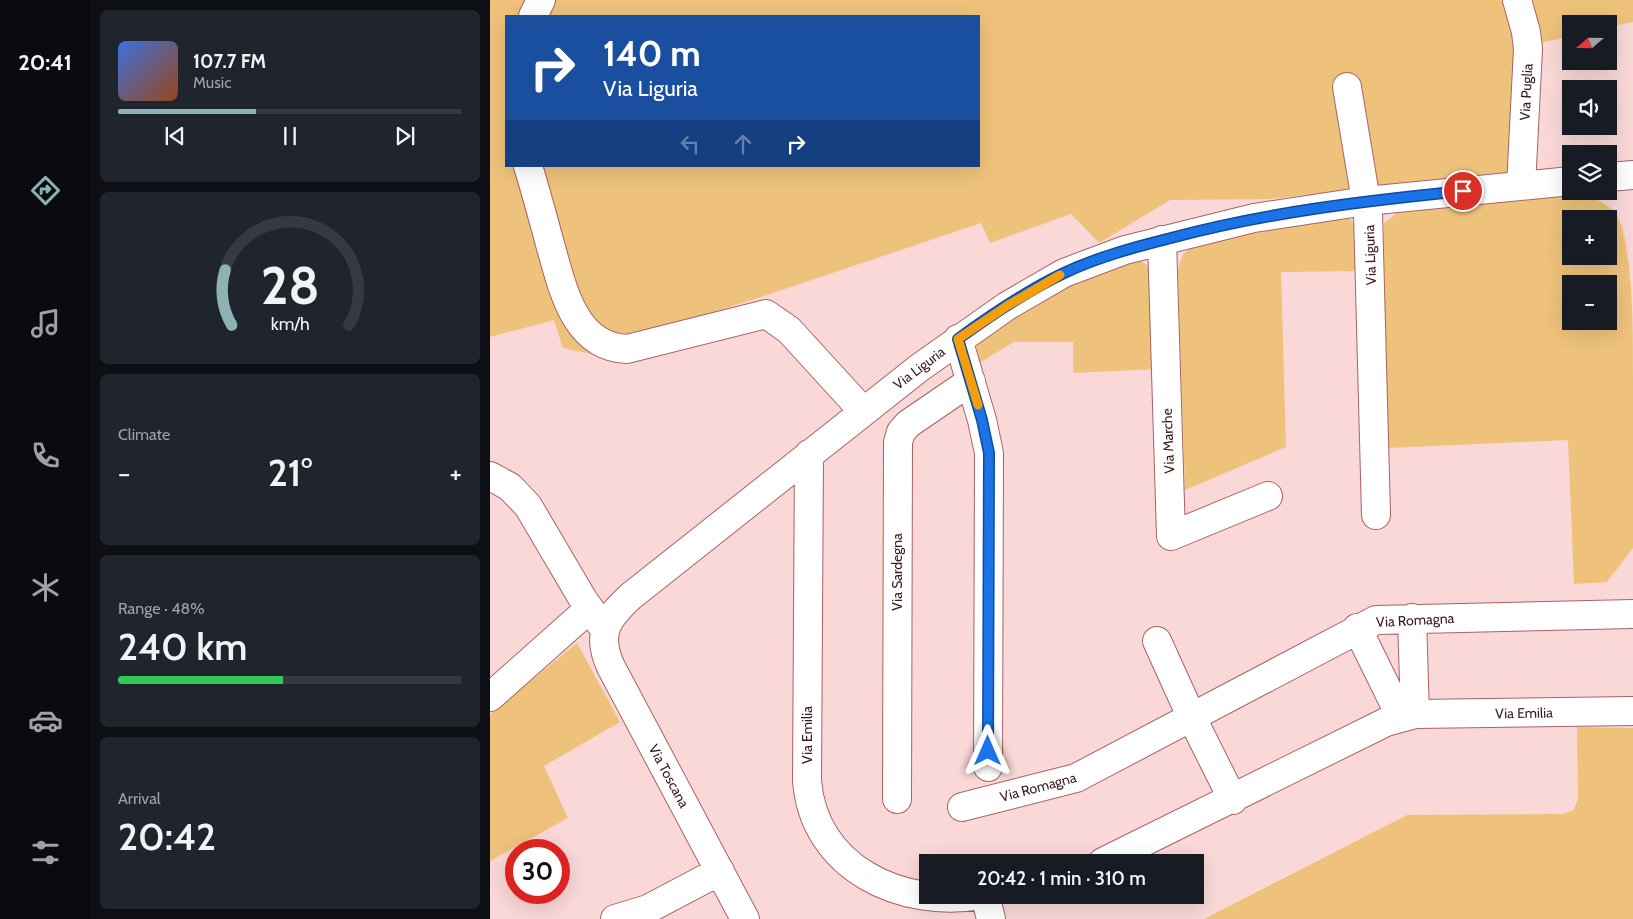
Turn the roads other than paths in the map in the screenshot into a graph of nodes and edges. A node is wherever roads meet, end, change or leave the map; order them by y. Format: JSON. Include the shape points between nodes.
{"nodes":[{"id":1,"x":541,"y":0,"type":"edge"},
{"id":2,"x":1517,"y":0,"type":"edge"},
{"id":3,"x":534,"y":15,"type":"edge"},
{"id":4,"x":1347,"y":87,"type":"dead end"},
{"id":5,"x":528,"y":167,"type":"edge"},
{"id":6,"x":1633,"y":175,"type":"edge"},
{"id":7,"x":1617,"y":176,"type":"edge"},
{"id":8,"x":1562,"y":182,"type":"edge"},
{"id":9,"x":1521,"y":186,"type":"junction"},
{"id":10,"x":1366,"y":201,"type":"junction"},
{"id":11,"x":1162,"y":240,"type":"junction"},
{"id":12,"x":958,"y":339,"type":"junction"},
{"id":13,"x":971,"y":381,"type":"junction"},
{"id":14,"x":863,"y":411,"type":"junction"},
{"id":15,"x":809,"y":454,"type":"junction"},
{"id":16,"x":490,"y":476,"type":"edge"},
{"id":17,"x":1268,"y":496,"type":"dead end"},
{"id":18,"x":1376,"y":515,"type":"dead end"},
{"id":19,"x":1633,"y":614,"type":"edge"},
{"id":20,"x":1412,"y":618,"type":"junction"},
{"id":21,"x":597,"y":620,"type":"junction"},
{"id":22,"x":1357,"y":628,"type":"junction"},
{"id":23,"x":1157,"y":641,"type":"dead end"},
{"id":24,"x":490,"y":697,"type":"edge"},
{"id":25,"x":1633,"y":711,"type":"edge"},
{"id":26,"x":1408,"y":715,"type":"junction"},
{"id":27,"x":1191,"y":716,"type":"junction"},
{"id":28,"x":988,"y":766,"type":"dead end"},
{"id":29,"x":897,"y":799,"type":"dead end"},
{"id":30,"x":1233,"y":800,"type":"junction"},
{"id":31,"x":962,"y":807,"type":"dead end"},
{"id":32,"x":1120,"y":854,"type":"edge"},
{"id":33,"x":720,"y":870,"type":"junction"},
{"id":34,"x":919,"y":896,"type":"edge"},
{"id":35,"x":987,"y":904,"type":"edge"},
{"id":36,"x":644,"y":914,"type":"edge"},
{"id":37,"x":616,"y":919,"type":"edge"},
{"id":38,"x":745,"y":919,"type":"edge"},
{"id":39,"x":991,"y":919,"type":"edge"}],
"edges":[{"from":1,"to":3,"type":"street"},
{"from":2,"to":9,"type":"street","name":"Via Puglia","via":[[1528,49]]},
{"from":4,"to":10,"type":"street"},
{"from":5,"to":14,"type":"street","via":[[566,295],[579,322],[593,338],[612,347],[627,349],[766,314],[782,324]]},
{"from":6,"to":7,"type":"street"},
{"from":8,"to":9,"type":"street"},
{"from":9,"to":10,"type":"street"},
{"from":10,"to":11,"type":"street","name":"Via Liguria","via":[[1254,218]]},
{"from":10,"to":18,"type":"street","name":"Via Liguria"},
{"from":11,"to":12,"type":"street","name":"Via Liguria","via":[[1112,254],[1064,273],[1030,291]]},
{"from":11,"to":17,"type":"street","name":"Via Marche","via":[[1171,536]]},
{"from":12,"to":13,"type":"street"},
{"from":12,"to":14,"type":"street","name":"Via Liguria"},
{"from":13,"to":28,"type":"street","via":[[989,453]]},
{"from":13,"to":29,"type":"street","name":"Via Sardegna","via":[[908,424],[898,442]]},
{"from":14,"to":15,"type":"street","name":"Via Liguria"},
{"from":15,"to":21,"type":"street","name":"Via Liguria","via":[[631,596],[613,615]]},
{"from":15,"to":34,"type":"street","name":"Via Emilia","via":[[807,780],[812,810],[841,855],[860,871],[902,893]]},
{"from":16,"to":21,"type":"street","via":[[510,487],[525,502]]},
{"from":19,"to":20,"type":"street","name":"Via Romagna"},
{"from":20,"to":22,"type":"street","name":"Via Romagna","via":[[1379,619]]},
{"from":20,"to":26,"type":"street"},
{"from":21,"to":24,"type":"street","name":"Via Liguria"},
{"from":21,"to":33,"type":"street","name":"Via Toscana","via":[[612,667]]},
{"from":22,"to":26,"type":"street"},
{"from":22,"to":27,"type":"street","name":"Via Romagna"},
{"from":23,"to":27,"type":"street"},
{"from":25,"to":26,"type":"street","name":"Via Emilia"},
{"from":26,"to":30,"type":"street","name":"Via Emilia","via":[[1386,722]]},
{"from":27,"to":30,"type":"street"},
{"from":27,"to":31,"type":"street","name":"Via Romagna","via":[[1076,778]]},
{"from":30,"to":32,"type":"street","name":"Via Emilia"},
{"from":33,"to":36,"type":"street"},
{"from":33,"to":38,"type":"street","name":"Via Toscana"},
{"from":35,"to":39,"type":"street"},
{"from":36,"to":37,"type":"street"}]}
